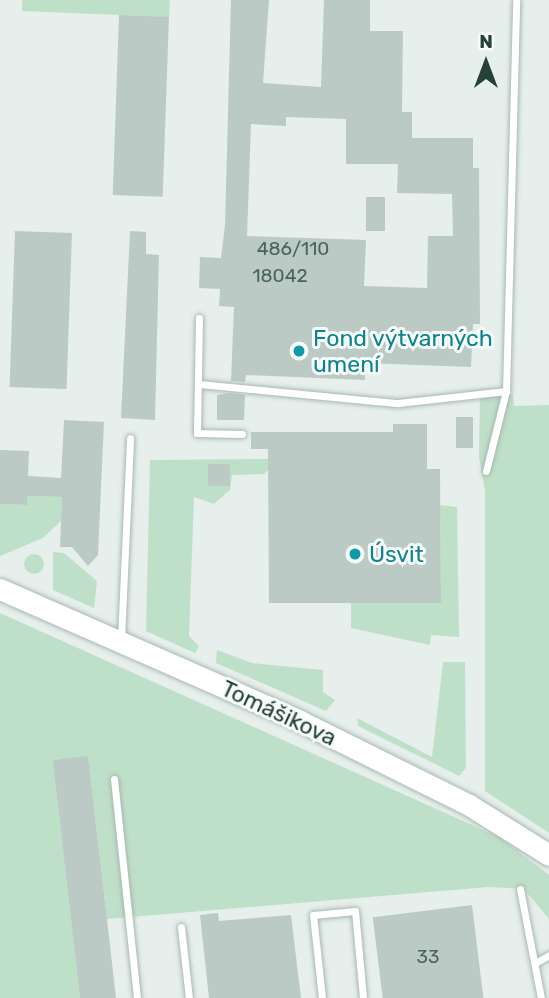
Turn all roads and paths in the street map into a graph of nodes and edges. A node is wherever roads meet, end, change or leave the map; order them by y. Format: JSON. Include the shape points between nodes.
{"nodes":[{"id":1,"x":516,"y":0,"type":"edge"},
{"id":2,"x":200,"y":318,"type":"dead end"},
{"id":3,"x":199,"y":384,"type":"junction"},
{"id":4,"x":506,"y":391,"type":"junction"},
{"id":5,"x":242,"y":434,"type":"dead end"},
{"id":6,"x":130,"y":438,"type":"dead end"},
{"id":7,"x":486,"y":471,"type":"dead end"},
{"id":8,"x":0,"y":589,"type":"edge"},
{"id":9,"x":121,"y":643,"type":"junction"},
{"id":10,"x":114,"y":779,"type":"dead end"},
{"id":11,"x":549,"y":855,"type":"edge"},
{"id":12,"x":520,"y":889,"type":"dead end"},
{"id":13,"x":181,"y":927,"type":"dead end"},
{"id":14,"x":549,"y":955,"type":"edge"},
{"id":15,"x":537,"y":962,"type":"junction"},
{"id":16,"x":138,"y":998,"type":"edge"},
{"id":17,"x":188,"y":998,"type":"edge"},
{"id":18,"x":322,"y":998,"type":"edge"},
{"id":19,"x":363,"y":998,"type":"edge"},
{"id":20,"x":541,"y":998,"type":"edge"}],
"edges":[{"from":1,"to":4,"type":"lane"},
{"from":2,"to":3,"type":"lane"},
{"from":3,"to":4,"type":"lane","via":[[398,402]]},
{"from":3,"to":5,"type":"lane","via":[[197,433]]},
{"from":4,"to":7,"type":"lane"},
{"from":6,"to":9,"type":"lane"},
{"from":8,"to":9,"type":"main road","name":"Tomášikova"},
{"from":9,"to":11,"type":"main road","name":"Tomášikova","via":[[321,731],[469,805]]},
{"from":10,"to":16,"type":"lane"},
{"from":12,"to":15,"type":"lane"},
{"from":13,"to":17,"type":"lane"},
{"from":14,"to":15,"type":"lane"},
{"from":15,"to":20,"type":"lane"},
{"from":18,"to":19,"type":"lane","via":[[313,915],[355,911]]}]}
